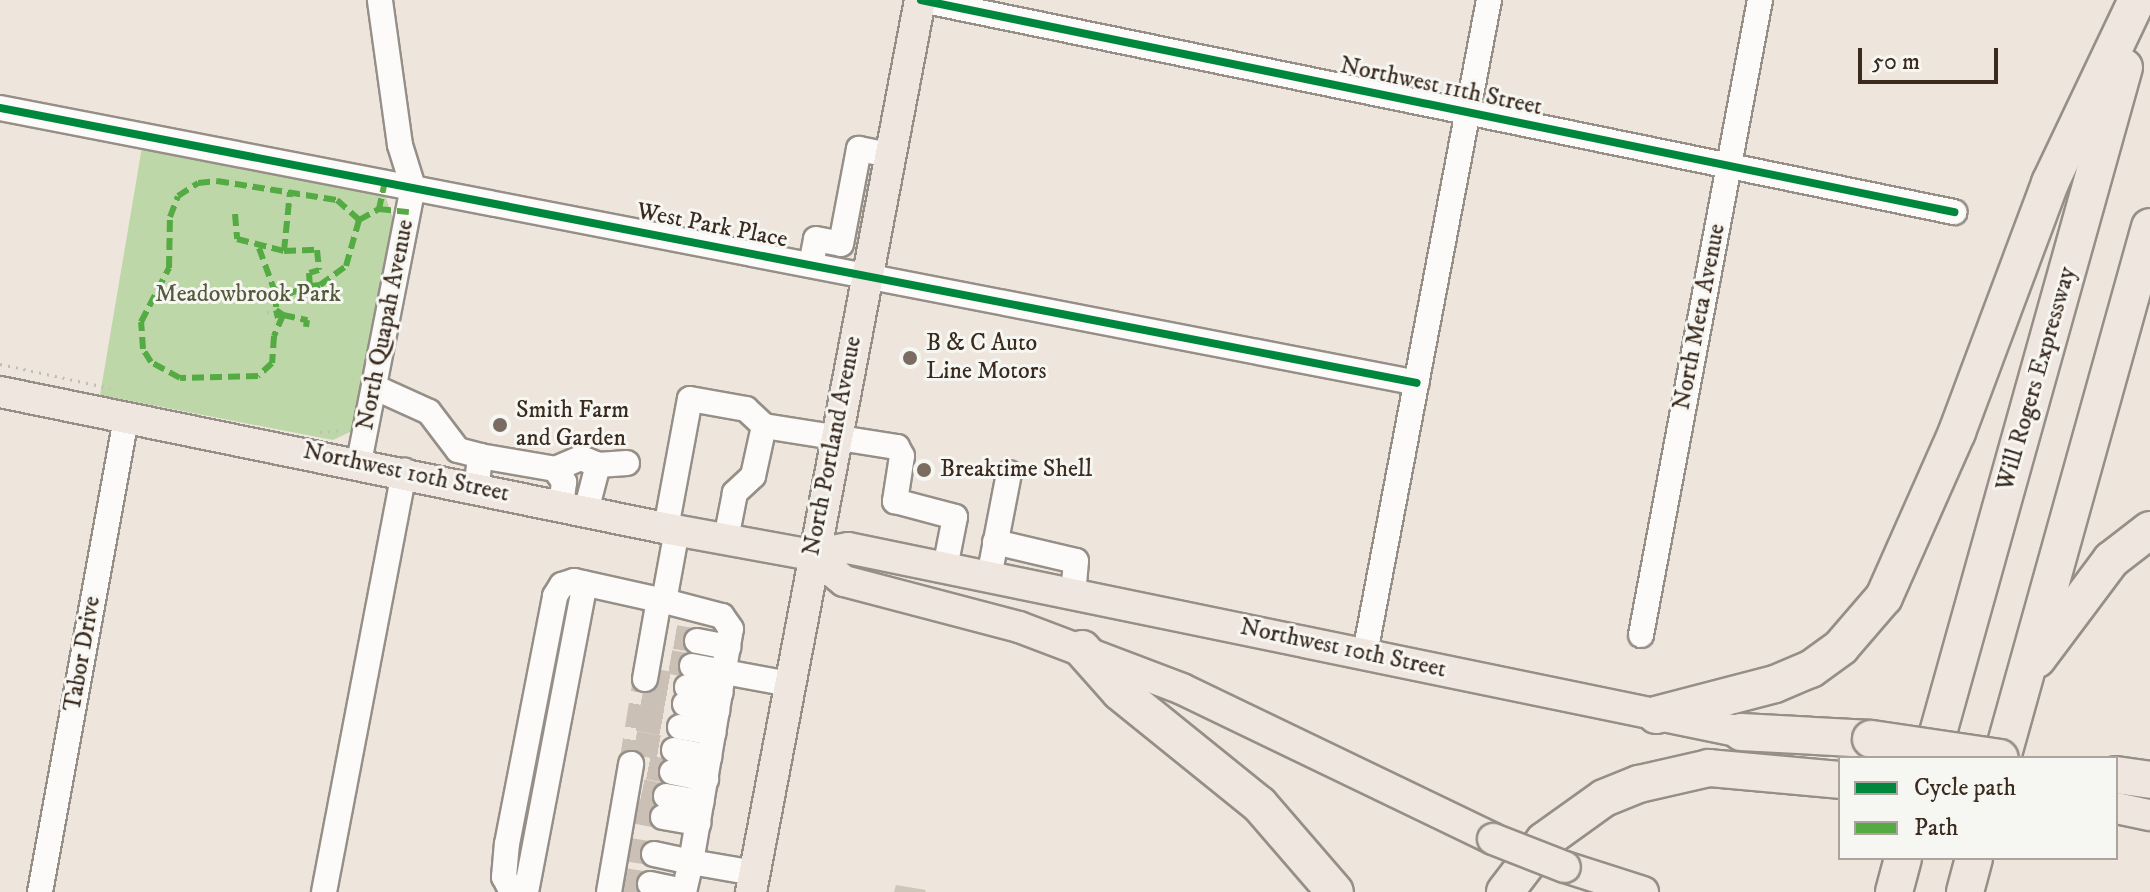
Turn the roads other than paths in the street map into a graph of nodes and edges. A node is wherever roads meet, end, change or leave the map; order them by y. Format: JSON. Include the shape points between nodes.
{"nodes":[{"id":1,"x":380,"y":0,"type":"edge"},
{"id":2,"x":920,"y":0,"type":"edge"},
{"id":3,"x":1489,"y":0,"type":"edge"},
{"id":4,"x":1760,"y":0,"type":"edge"},
{"id":5,"x":2140,"y":0,"type":"edge"},
{"id":6,"x":0,"y":108,"type":"edge"},
{"id":7,"x":1468,"y":112,"type":"junction"},
{"id":8,"x":889,"y":155,"type":"junction"},
{"id":9,"x":1728,"y":167,"type":"junction"},
{"id":10,"x":413,"y":187,"type":"junction"},
{"id":11,"x":1954,"y":212,"type":"dead end"},
{"id":12,"x":844,"y":227,"type":"junction"},
{"id":13,"x":2150,"y":227,"type":"edge"},
{"id":14,"x":874,"y":233,"type":"junction"},
{"id":15,"x":811,"y":265,"type":"junction"},
{"id":16,"x":865,"y":276,"type":"junction"},
{"id":17,"x":1417,"y":383,"type":"junction"},
{"id":18,"x":374,"y":387,"type":"junction"},
{"id":19,"x":0,"y":392,"type":"edge"},
{"id":20,"x":126,"y":417,"type":"junction"},
{"id":21,"x":764,"y":426,"type":"junction"},
{"id":22,"x":835,"y":436,"type":"junction"},
{"id":23,"x":480,"y":456,"type":"junction"},
{"id":24,"x":359,"y":462,"type":"junction"},
{"id":25,"x":627,"y":463,"type":"dead end"},
{"id":26,"x":598,"y":465,"type":"junction"},
{"id":27,"x":555,"y":469,"type":"junction"},
{"id":28,"x":404,"y":471,"type":"junction"},
{"id":29,"x":1009,"y":473,"type":"dead end"},
{"id":30,"x":477,"y":487,"type":"junction"},
{"id":31,"x":574,"y":508,"type":"junction"},
{"id":32,"x":672,"y":529,"type":"junction"},
{"id":33,"x":2150,"y":530,"type":"edge"},
{"id":34,"x":726,"y":539,"type":"junction"},
{"id":35,"x":995,"y":542,"type":"junction"},
{"id":36,"x":812,"y":555,"type":"junction"},
{"id":37,"x":945,"y":568,"type":"junction"},
{"id":38,"x":989,"y":577,"type":"junction"},
{"id":39,"x":585,"y":584,"type":"junction"},
{"id":40,"x":1073,"y":594,"type":"junction"},
{"id":41,"x":661,"y":600,"type":"junction"},
{"id":42,"x":1641,"y":635,"type":"dead end"},
{"id":43,"x":728,"y":647,"type":"junction"},
{"id":44,"x":1082,"y":649,"type":"junction"},
{"id":45,"x":1365,"y":653,"type":"junction"},
{"id":46,"x":2024,"y":677,"type":"junction"},
{"id":47,"x":789,"y":684,"type":"junction"},
{"id":48,"x":673,"y":685,"type":"junction"},
{"id":49,"x":1656,"y":715,"type":"junction"},
{"id":50,"x":1741,"y":732,"type":"joint"},
{"id":51,"x":711,"y":746,"type":"junction"},
{"id":52,"x":1870,"y":751,"type":"edge"},
{"id":53,"x":1932,"y":756,"type":"edge"},
{"id":54,"x":1964,"y":756,"type":"edge"},
{"id":55,"x":2002,"y":756,"type":"edge"},
{"id":56,"x":631,"y":764,"type":"dead end"},
{"id":57,"x":2118,"y":775,"type":"edge"},
{"id":58,"x":1838,"y":780,"type":"edge"},
{"id":59,"x":2150,"y":780,"type":"edge"},
{"id":60,"x":665,"y":806,"type":"dead end"},
{"id":61,"x":2118,"y":808,"type":"edge"},
{"id":62,"x":2150,"y":815,"type":"edge"},
{"id":63,"x":634,"y":850,"type":"junction"},
{"id":64,"x":1902,"y":860,"type":"edge"},
{"id":65,"x":1973,"y":860,"type":"edge"},
{"id":66,"x":691,"y":862,"type":"junction"},
{"id":67,"x":753,"y":882,"type":"edge"},
{"id":68,"x":615,"y":883,"type":"edge"},
{"id":69,"x":650,"y":884,"type":"dead end"},
{"id":70,"x":40,"y":892,"type":"edge"},
{"id":71,"x":324,"y":892,"type":"edge"},
{"id":72,"x":512,"y":892,"type":"edge"},
{"id":73,"x":526,"y":892,"type":"edge"},
{"id":74,"x":684,"y":892,"type":"edge"},
{"id":75,"x":1335,"y":892,"type":"edge"},
{"id":76,"x":1505,"y":892,"type":"edge"},
{"id":77,"x":1643,"y":892,"type":"edge"},
{"id":78,"x":1894,"y":892,"type":"edge"},
{"id":79,"x":1965,"y":892,"type":"edge"}],
"edges":[{"from":1,"to":10,"type":"street","name":"North Quapah Avenue","via":[[400,145]]},
{"from":2,"to":7,"type":"street","name":"Northwest 11th Street"},
{"from":2,"to":8,"type":"main road","name":"North Portland Avenue"},
{"from":3,"to":7,"type":"street"},
{"from":4,"to":9,"type":"street","name":"North Meta Avenue"},
{"from":5,"to":49,"type":"highway","via":[[2050,183],[1957,432],[1884,597],[1841,647],[1811,669],[1775,684]]},
{"from":5,"to":53,"type":"highway","name":"Will Rogers Expressway"},
{"from":6,"to":10,"type":"street","name":"West Park Place"},
{"from":7,"to":9,"type":"street","name":"Northwest 11th Street"},
{"from":7,"to":17,"type":"street"},
{"from":8,"to":12,"type":"street","via":[[859,149]]},
{"from":8,"to":14,"type":"main road","name":"North Portland Avenue"},
{"from":9,"to":11,"type":"street","name":"Northwest 11th Street"},
{"from":9,"to":42,"type":"street","name":"North Meta Avenue"},
{"from":10,"to":15,"type":"street","name":"West Park Place"},
{"from":10,"to":18,"type":"street","name":"North Quapah Avenue"},
{"from":12,"to":14,"type":"street"},
{"from":12,"to":15,"type":"street","via":[[841,244],[816,239]]},
{"from":13,"to":46,"type":"highway"},
{"from":14,"to":16,"type":"main road","name":"North Portland Avenue"},
{"from":15,"to":16,"type":"street","name":"West Park Place"},
{"from":16,"to":17,"type":"street","name":"West Park Place"},
{"from":16,"to":22,"type":"main road","name":"North Portland Avenue"},
{"from":17,"to":45,"type":"street"},
{"from":18,"to":23,"type":"street","via":[[429,412],[458,450]]},
{"from":18,"to":24,"type":"street","name":"North Quapah Avenue"},
{"from":19,"to":20,"type":"main road","name":"Northwest 10th Street"},
{"from":20,"to":24,"type":"main road","name":"Northwest 10th Street"},
{"from":20,"to":70,"type":"street","name":"Tabor Drive"},
{"from":21,"to":22,"type":"street"},
{"from":21,"to":32,"type":"street","via":[[746,409],[690,399]]},
{"from":21,"to":34,"type":"street","via":[[753,476],[735,493]]},
{"from":22,"to":36,"type":"main road","name":"North Portland Avenue"},
{"from":22,"to":37,"type":"street","via":[[897,447],[902,456],[895,501],[955,517]]},
{"from":23,"to":27,"type":"street"},
{"from":23,"to":30,"type":"street"},
{"from":24,"to":28,"type":"main road","name":"Northwest 10th Street"},
{"from":25,"to":26,"type":"street"},
{"from":26,"to":27,"type":"street","via":[[581,458]]},
{"from":26,"to":31,"type":"street"},
{"from":27,"to":31,"type":"street"},
{"from":28,"to":30,"type":"main road","name":"Northwest 10th Street"},
{"from":28,"to":71,"type":"street"},
{"from":29,"to":35,"type":"street"},
{"from":30,"to":31,"type":"main road","name":"Northwest 10th Street"},
{"from":31,"to":32,"type":"main road","name":"Northwest 10th Street"},
{"from":32,"to":34,"type":"main road","name":"Northwest 10th Street"},
{"from":32,"to":41,"type":"street"},
{"from":33,"to":46,"type":"highway","via":[[2111,560]]},
{"from":34,"to":36,"type":"main road","name":"Northwest 10th Street"},
{"from":35,"to":38,"type":"street"},
{"from":35,"to":40,"type":"street","via":[[1076,561]]},
{"from":36,"to":37,"type":"main road","name":"Northwest 10th Street","via":[[848,548]]},
{"from":36,"to":44,"type":"main road","name":"Northwest 10th Street","via":[[844,581],[987,617]]},
{"from":36,"to":47,"type":"main road","name":"North Portland Avenue"},
{"from":37,"to":38,"type":"main road","name":"Northwest 10th Street"},
{"from":38,"to":40,"type":"main road","name":"Northwest 10th Street"},
{"from":39,"to":41,"type":"street"},
{"from":39,"to":72,"type":"street","via":[[562,585],[555,596],[507,844],[504,877]]},
{"from":39,"to":73,"type":"street"},
{"from":40,"to":45,"type":"main road","name":"Northwest 10th Street"},
{"from":41,"to":43,"type":"street","via":[[722,616],[731,629]]},
{"from":41,"to":48,"type":"street"},
{"from":43,"to":48,"type":"street"},
{"from":43,"to":51,"type":"street"},
{"from":44,"to":75,"type":"highway","via":[[1120,692],[1259,804]]},
{"from":44,"to":77,"type":"main road","name":"Northwest 10th Street","bridge":true,"via":[[1194,694],[1493,839]]},
{"from":45,"to":49,"type":"main road","name":"Northwest 10th Street"},
{"from":46,"to":55,"type":"highway"},
{"from":47,"to":51,"type":"street"},
{"from":47,"to":67,"type":"main road","name":"North Portland Avenue"},
{"from":48,"to":51,"type":"street"},
{"from":48,"to":51,"type":"street"},
{"from":48,"to":51,"type":"street"},
{"from":49,"to":50,"type":"main road","name":"Northwest 10th Street"},
{"from":50,"to":52,"type":"highway"},
{"from":51,"to":60,"type":"street"},
{"from":51,"to":66,"type":"street"},
{"from":52,"to":54,"type":"highway","bridge":true},
{"from":56,"to":63,"type":"street"},
{"from":57,"to":59,"type":"highway"},
{"from":58,"to":76,"type":"highway","via":[[1709,768],[1639,784],[1604,798],[1553,833]]},
{"from":61,"to":62,"type":"main road"},
{"from":63,"to":66,"type":"street"},
{"from":63,"to":68,"type":"street"},
{"from":64,"to":78,"type":"highway"},
{"from":65,"to":79,"type":"highway"},
{"from":66,"to":67,"type":"street"},
{"from":66,"to":74,"type":"street"},
{"from":69,"to":74,"type":"street"}]}
